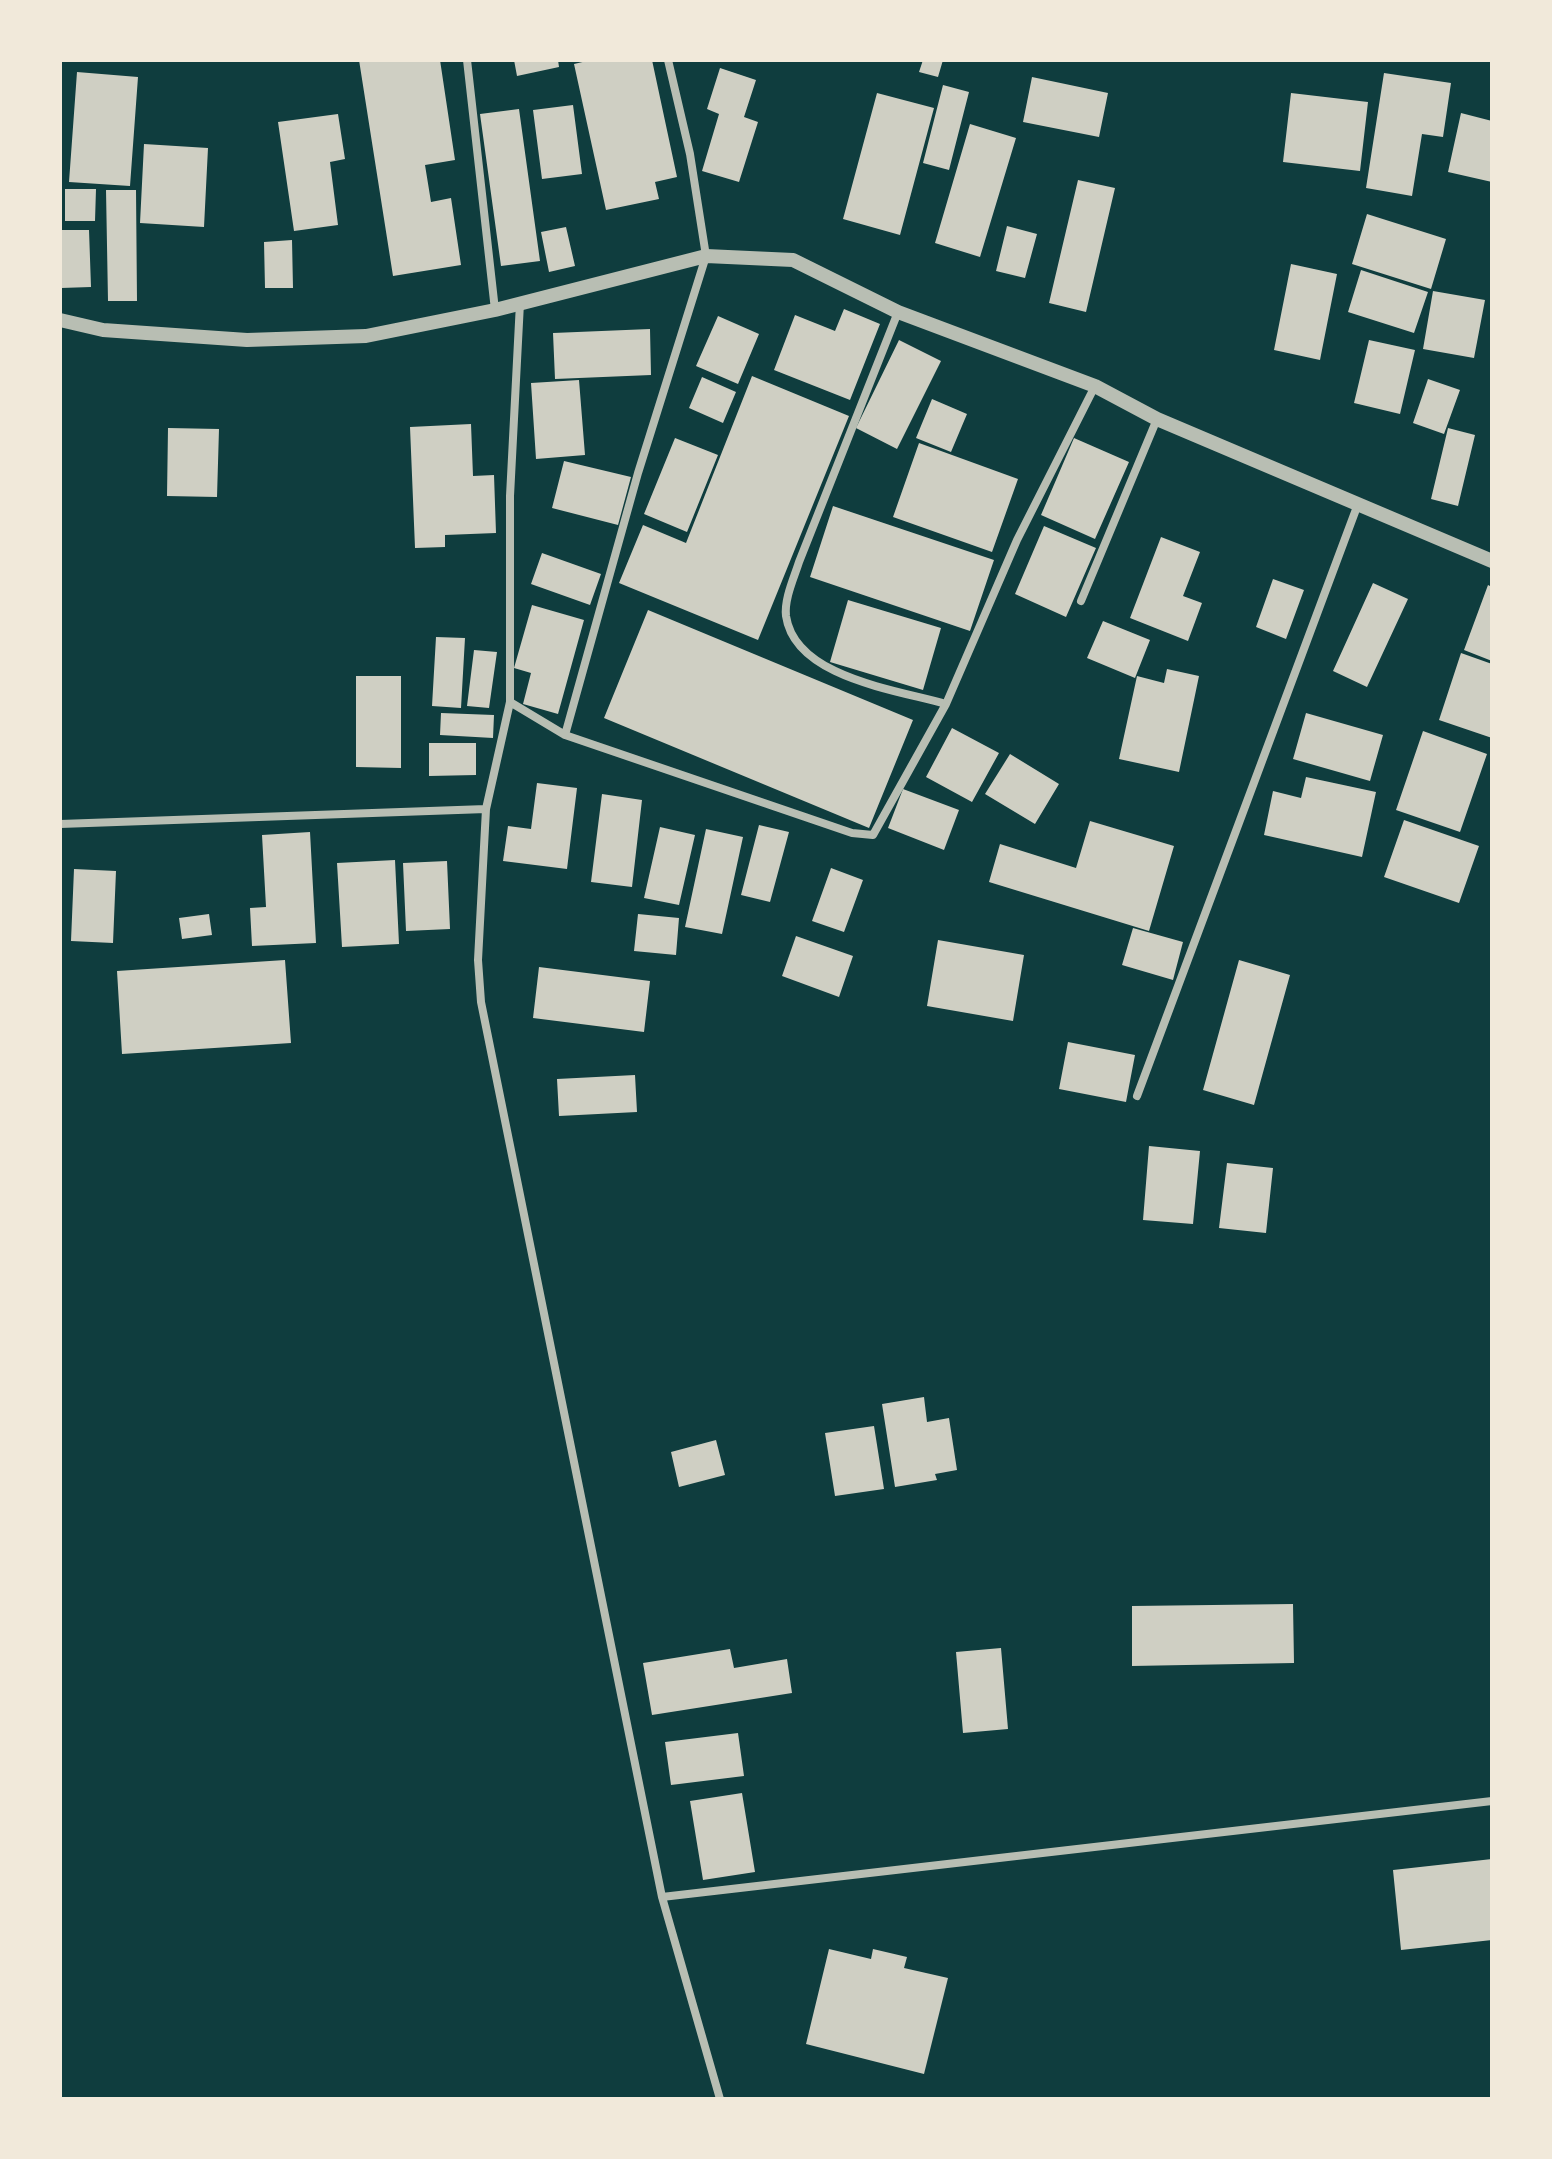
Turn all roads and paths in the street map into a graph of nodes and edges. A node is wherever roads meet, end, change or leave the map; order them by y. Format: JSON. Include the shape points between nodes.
{"nodes":[{"id":1,"x":467,"y":60,"type":"edge"},
{"id":2,"x":668,"y":60,"type":"edge"},
{"id":3,"x":706,"y":256,"type":"junction"},
{"id":4,"x":520,"y":303,"type":"junction"},
{"id":5,"x":495,"y":310,"type":"junction"},
{"id":6,"x":898,"y":312,"type":"junction"},
{"id":7,"x":60,"y":320,"type":"edge"},
{"id":8,"x":1095,"y":386,"type":"junction"},
{"id":9,"x":1157,"y":419,"type":"junction"},
{"id":10,"x":1359,"y":503,"type":"junction"},
{"id":11,"x":1492,"y":561,"type":"edge"},
{"id":12,"x":1081,"y":601,"type":"dead end"},
{"id":13,"x":510,"y":702,"type":"junction"},
{"id":14,"x":946,"y":704,"type":"junction"},
{"id":15,"x":565,"y":735,"type":"junction"},
{"id":16,"x":486,"y":809,"type":"junction"},
{"id":17,"x":60,"y":824,"type":"edge"},
{"id":18,"x":1137,"y":1096,"type":"dead end"},
{"id":19,"x":1492,"y":1801,"type":"edge"},
{"id":20,"x":662,"y":1897,"type":"junction"},
{"id":21,"x":720,"y":2099,"type":"edge"}],
"edges":[{"from":1,"to":5,"type":"street"},
{"from":2,"to":3,"type":"street"},
{"from":3,"to":4,"type":"street"},
{"from":3,"to":6,"type":"street","via":[[793,260]]},
{"from":3,"to":15,"type":"street"},
{"from":4,"to":5,"type":"street"},
{"from":4,"to":13,"type":"street","via":[[510,496]]},
{"from":5,"to":7,"type":"street","via":[[366,336],[247,340],[103,330]]},
{"from":6,"to":8,"type":"street"},
{"from":6,"to":14,"type":"street","via":[[799,562],[786,616],[814,662],[851,678]]},
{"from":8,"to":9,"type":"street"},
{"from":8,"to":14,"type":"street","via":[[1017,540]]},
{"from":9,"to":10,"type":"street"},
{"from":9,"to":12,"type":"street"},
{"from":10,"to":11,"type":"street"},
{"from":10,"to":18,"type":"street"},
{"from":13,"to":15,"type":"street"},
{"from":13,"to":16,"type":"street"},
{"from":14,"to":15,"type":"street","via":[[873,835],[852,833]]},
{"from":16,"to":17,"type":"street"},
{"from":16,"to":20,"type":"street","via":[[478,960],[481,1002]]},
{"from":19,"to":20,"type":"street"},
{"from":20,"to":21,"type":"street"}]}
